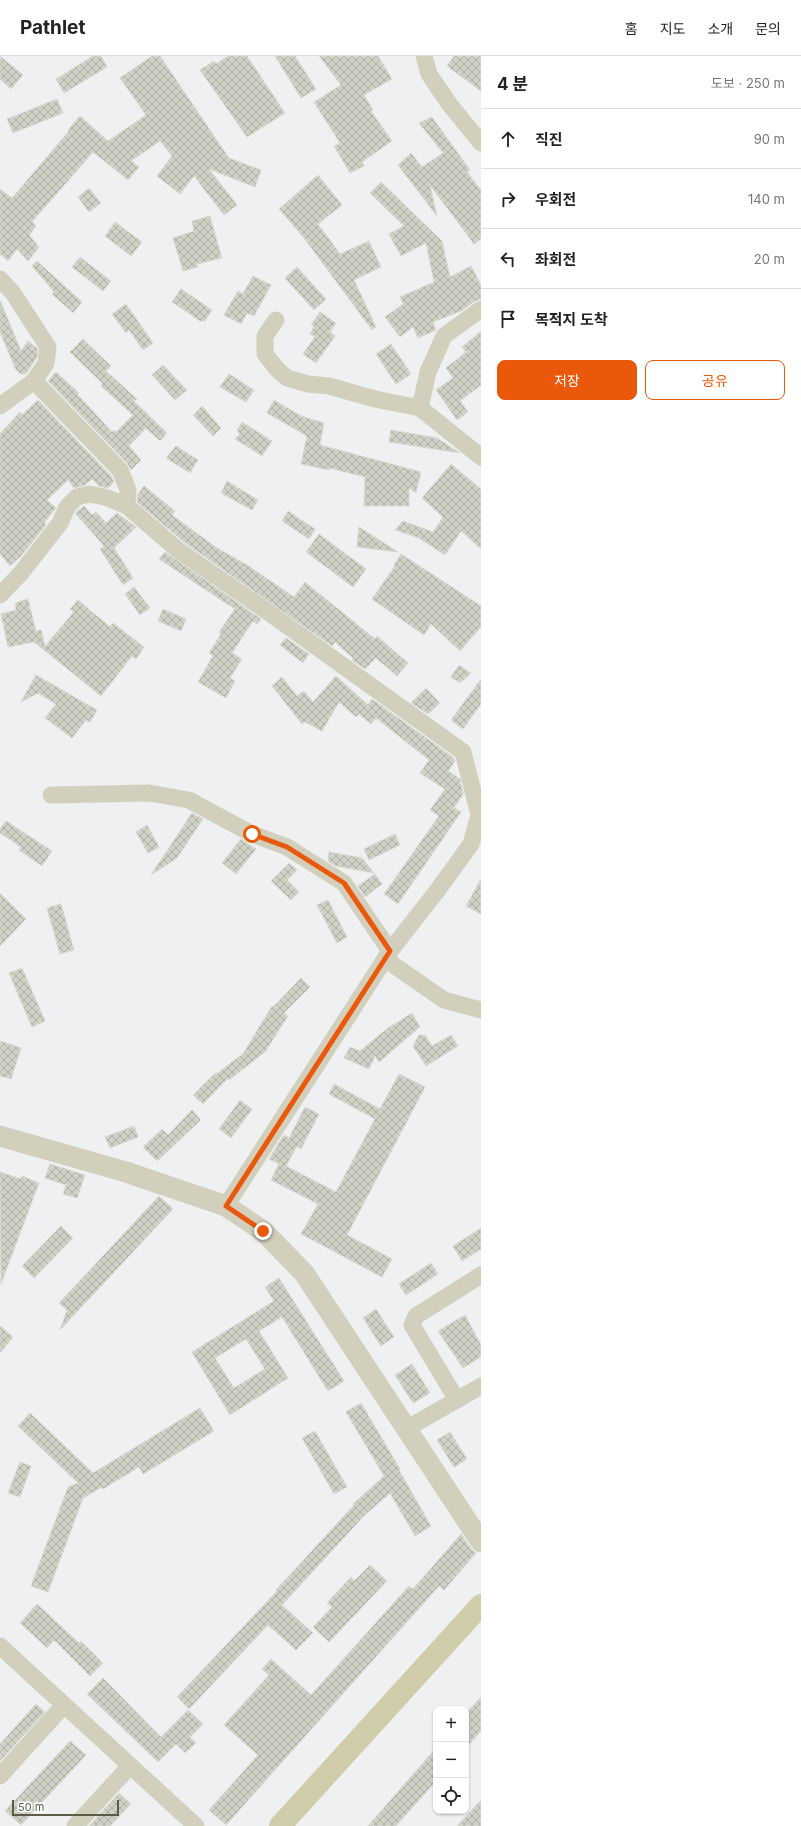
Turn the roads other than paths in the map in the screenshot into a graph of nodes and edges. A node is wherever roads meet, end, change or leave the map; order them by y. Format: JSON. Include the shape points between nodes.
{"nodes":[{"id":1,"x":424,"y":56,"type":"edge"},
{"id":2,"x":481,"y":143,"type":"edge"},
{"id":3,"x":0,"y":279,"type":"edge"},
{"id":4,"x":481,"y":309,"type":"edge"},
{"id":5,"x":276,"y":320,"type":"dead end"},
{"id":6,"x":34,"y":381,"type":"junction"},
{"id":7,"x":0,"y":406,"type":"edge"},
{"id":8,"x":420,"y":408,"type":"junction"},
{"id":9,"x":481,"y":457,"type":"edge"},
{"id":10,"x":127,"y":506,"type":"junction"},
{"id":11,"x":0,"y":595,"type":"edge"},
{"id":12,"x":51,"y":795,"type":"dead end"},
{"id":13,"x":387,"y":955,"type":"junction"},
{"id":14,"x":481,"y":1010,"type":"edge"},
{"id":15,"x":0,"y":1136,"type":"edge"},
{"id":16,"x":226,"y":1206,"type":"junction"},
{"id":17,"x":481,"y":1274,"type":"edge"},
{"id":18,"x":481,"y":1386,"type":"edge"},
{"id":19,"x":458,"y":1400,"type":"junction"},
{"id":20,"x":406,"y":1429,"type":"junction"},
{"id":21,"x":481,"y":1542,"type":"edge"},
{"id":22,"x":481,"y":1605,"type":"edge"},
{"id":23,"x":0,"y":1646,"type":"edge"},
{"id":24,"x":64,"y":1705,"type":"junction"},
{"id":25,"x":130,"y":1766,"type":"junction"},
{"id":26,"x":0,"y":1776,"type":"edge"},
{"id":27,"x":75,"y":1826,"type":"edge"},
{"id":28,"x":196,"y":1826,"type":"edge"},
{"id":29,"x":280,"y":1826,"type":"edge"}],
"edges":[{"from":1,"to":2,"type":"street","via":[[429,74]]},
{"from":3,"to":6,"type":"street","via":[[13,293],[48,347],[46,363]]},
{"from":4,"to":8,"type":"street","via":[[444,336],[428,372]]},
{"from":5,"to":8,"type":"street","via":[[264,336],[265,354],[287,378]]},
{"from":6,"to":7,"type":"street"},
{"from":6,"to":10,"type":"street","via":[[120,470],[128,490]]},
{"from":8,"to":9,"type":"street"},
{"from":10,"to":11,"type":"street","via":[[89,494],[77,497],[67,507],[60,523],[21,573]]},
{"from":10,"to":13,"type":"street","via":[[178,550],[463,752],[479,815],[470,844]]},
{"from":12,"to":13,"type":"street","via":[[149,793],[189,800],[252,834],[287,847],[344,883]]},
{"from":13,"to":14,"type":"street","via":[[444,1000]]},
{"from":13,"to":16,"type":"street"},
{"from":15,"to":16,"type":"street","via":[[126,1172]]},
{"from":16,"to":20,"type":"street","via":[[263,1231],[304,1273]]},
{"from":17,"to":19,"type":"street","via":[[416,1316],[412,1326]]},
{"from":18,"to":19,"type":"street"},
{"from":19,"to":20,"type":"street"},
{"from":20,"to":21,"type":"street"},
{"from":22,"to":29,"type":"main road"},
{"from":23,"to":24,"type":"street"},
{"from":24,"to":25,"type":"street"},
{"from":24,"to":26,"type":"street"},
{"from":25,"to":27,"type":"street"},
{"from":25,"to":28,"type":"street"}]}
